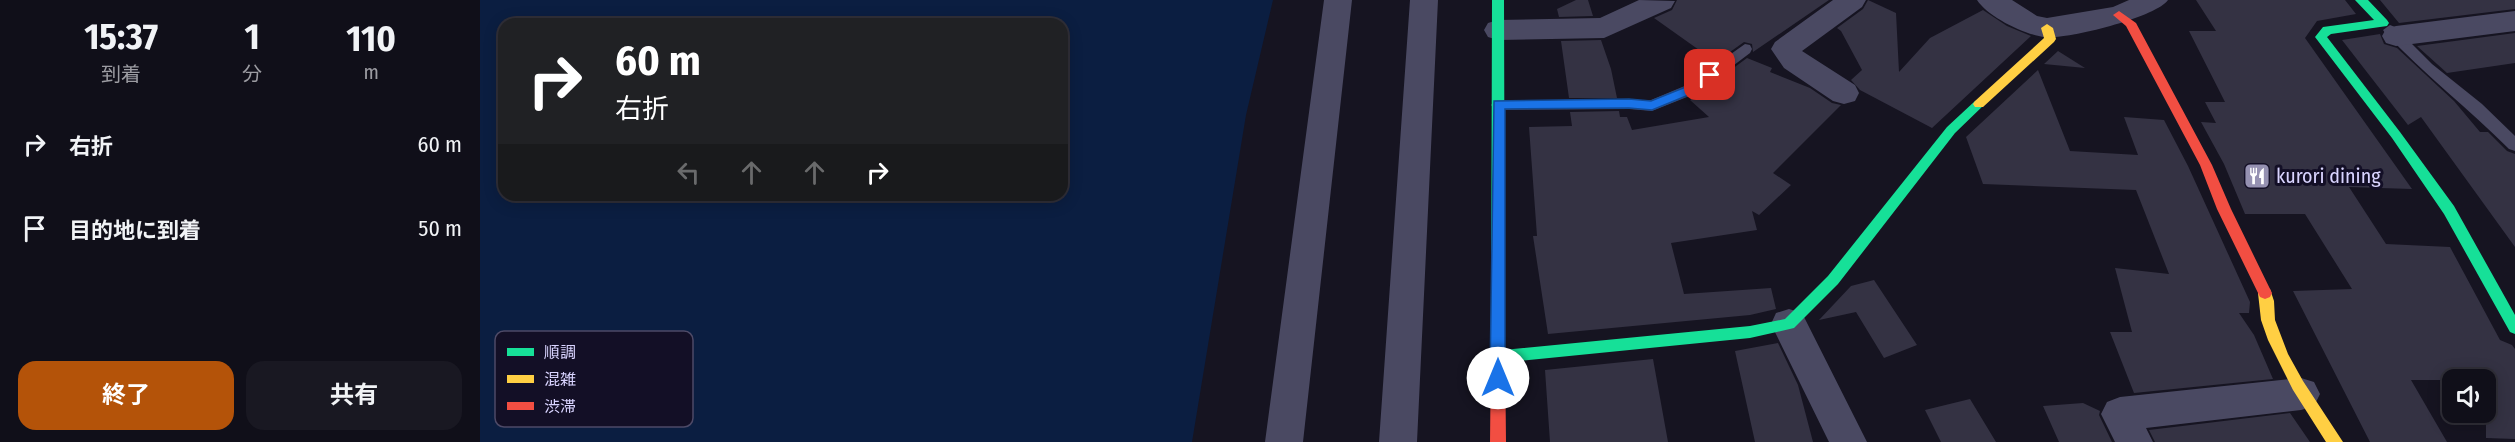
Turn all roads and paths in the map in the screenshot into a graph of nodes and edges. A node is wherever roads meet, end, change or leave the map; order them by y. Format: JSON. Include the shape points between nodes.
{"nodes":[{"id":1,"x":1338,"y":0,"type":"edge"},
{"id":2,"x":1424,"y":0,"type":"edge"},
{"id":3,"x":1498,"y":0,"type":"edge"},
{"id":4,"x":1852,"y":0,"type":"edge"},
{"id":5,"x":1991,"y":0,"type":"edge"},
{"id":6,"x":2154,"y":0,"type":"edge"},
{"id":7,"x":2361,"y":0,"type":"edge"},
{"id":8,"x":1661,"y":1,"type":"edge"},
{"id":9,"x":2119,"y":15,"type":"junction"},
{"id":10,"x":2515,"y":21,"type":"edge"},
{"id":11,"x":2047,"y":28,"type":"junction"},
{"id":12,"x":1498,"y":30,"type":"junction"},
{"id":13,"x":2390,"y":30,"type":"junction"},
{"id":14,"x":1745,"y":49,"type":"dead end"},
{"id":15,"x":1844,"y":93,"type":"dead end"},
{"id":16,"x":1499,"y":105,"type":"junction"},
{"id":17,"x":2515,"y":145,"type":"edge"},
{"id":18,"x":1789,"y":324,"type":"junction"},
{"id":19,"x":2515,"y":328,"type":"edge"},
{"id":20,"x":1498,"y":357,"type":"junction"},
{"id":21,"x":2301,"y":394,"type":"junction"},
{"id":22,"x":1284,"y":442,"type":"edge"},
{"id":23,"x":1398,"y":442,"type":"edge"},
{"id":24,"x":1498,"y":442,"type":"edge"},
{"id":25,"x":1848,"y":442,"type":"edge"},
{"id":26,"x":2134,"y":442,"type":"edge"},
{"id":27,"x":2335,"y":442,"type":"edge"}],
"edges":[{"from":1,"to":22,"type":"street"},
{"from":2,"to":23,"type":"street"},
{"from":3,"to":12,"type":"street"},
{"from":4,"to":15,"type":"street","via":[[1785,49],[1794,61]]},
{"from":5,"to":11,"type":"street","via":[[2028,23]]},
{"from":6,"to":9,"type":"street"},
{"from":7,"to":13,"type":"street"},
{"from":8,"to":12,"type":"street","via":[[1604,28]]},
{"from":9,"to":11,"type":"street"},
{"from":9,"to":21,"type":"street","via":[[2130,23],[2206,165],[2269,302],[2268,322]]},
{"from":10,"to":13,"type":"street"},
{"from":11,"to":18,"type":"street","via":[[2050,39],[1951,130],[1833,280]]},
{"from":12,"to":16,"type":"street"},
{"from":13,"to":17,"type":"lane"},
{"from":13,"to":19,"type":"street","via":[[2327,30],[2321,37],[2449,210]]},
{"from":14,"to":16,"type":"lane","via":[[1692,89],[1652,106]]},
{"from":16,"to":20,"type":"street"},
{"from":18,"to":20,"type":"street","via":[[1750,332]]},
{"from":18,"to":25,"type":"street"},
{"from":20,"to":24,"type":"street"},
{"from":21,"to":26,"type":"street","via":[[2120,414]]},
{"from":21,"to":27,"type":"street"}]}
